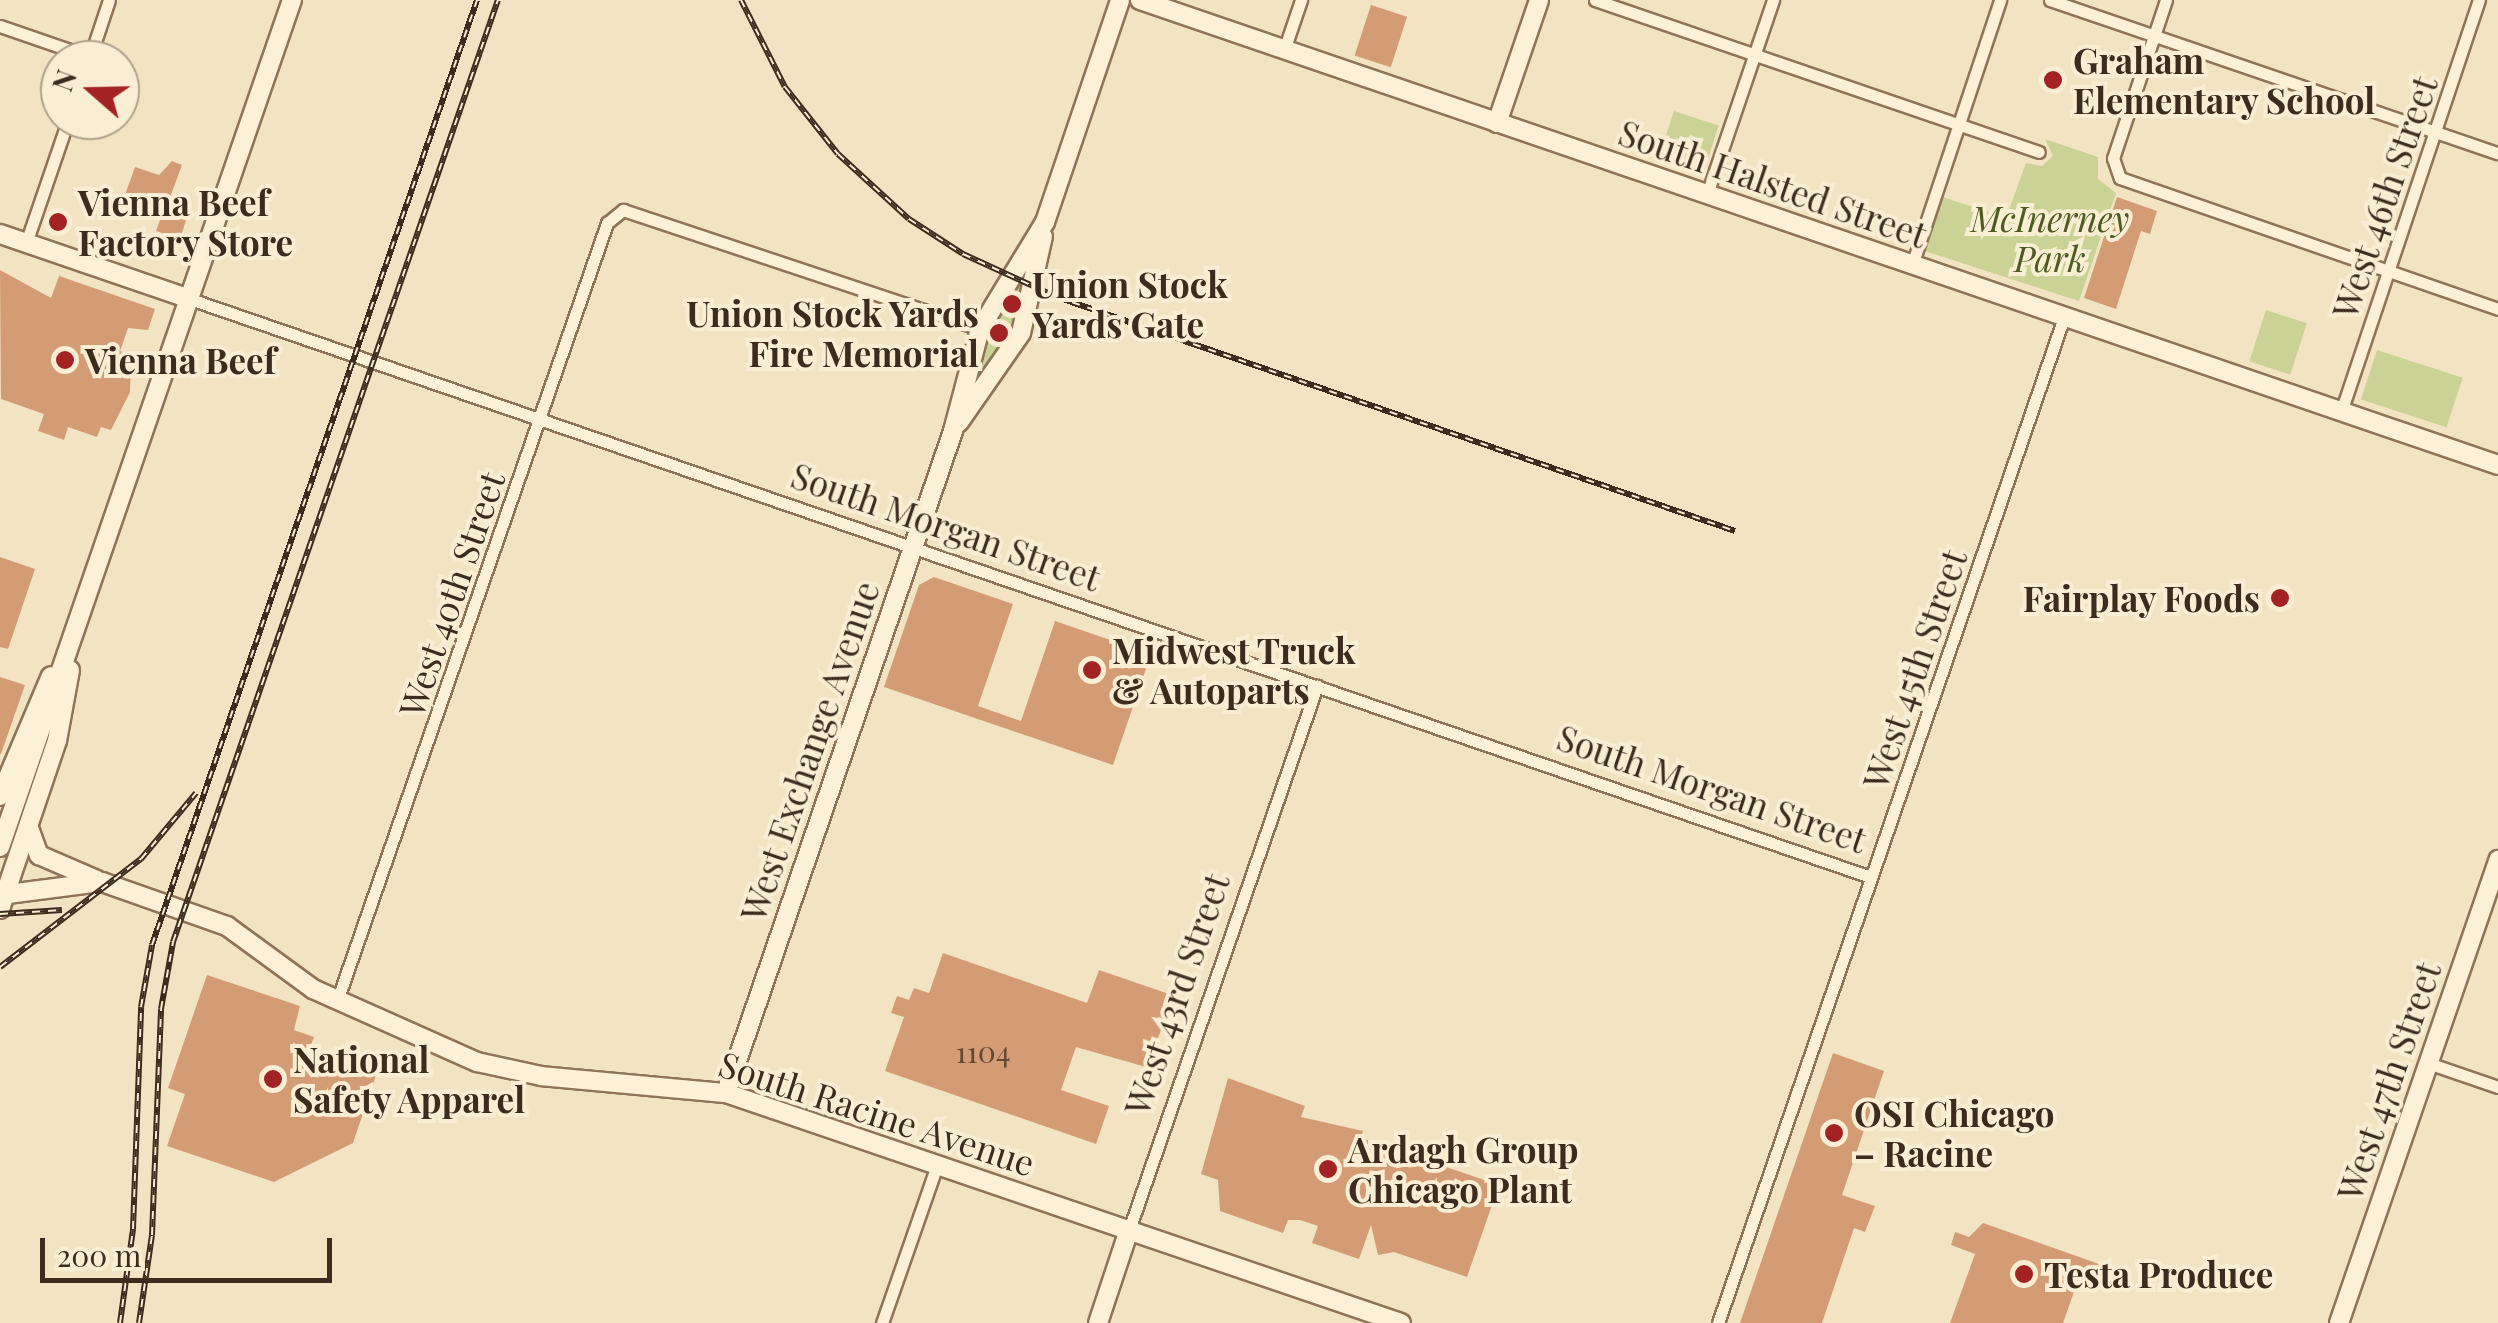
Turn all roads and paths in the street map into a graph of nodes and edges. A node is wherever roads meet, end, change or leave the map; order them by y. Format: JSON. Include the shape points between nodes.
{"nodes":[{"id":1,"x":109,"y":0,"type":"edge"},
{"id":2,"x":292,"y":0,"type":"edge"},
{"id":3,"x":1120,"y":0,"type":"edge"},
{"id":4,"x":1140,"y":0,"type":"edge"},
{"id":5,"x":1302,"y":0,"type":"edge"},
{"id":6,"x":1539,"y":0,"type":"edge"},
{"id":7,"x":1595,"y":0,"type":"edge"},
{"id":8,"x":1773,"y":0,"type":"edge"},
{"id":9,"x":2000,"y":0,"type":"edge"},
{"id":10,"x":2050,"y":0,"type":"edge"},
{"id":11,"x":2166,"y":0,"type":"edge"},
{"id":12,"x":2479,"y":0,"type":"edge"},
{"id":13,"x":0,"y":26,"type":"edge"},
{"id":14,"x":2154,"y":36,"type":"junction"},
{"id":15,"x":40,"y":40,"type":"edge"},
{"id":16,"x":95,"y":40,"type":"edge"},
{"id":17,"x":1284,"y":50,"type":"junction"},
{"id":18,"x":1754,"y":55,"type":"junction"},
{"id":19,"x":1497,"y":123,"type":"junction"},
{"id":20,"x":1958,"y":125,"type":"junction"},
{"id":21,"x":2435,"y":132,"type":"junction"},
{"id":22,"x":61,"y":140,"type":"edge"},
{"id":23,"x":2039,"y":152,"type":"dead end"},
{"id":24,"x":2498,"y":154,"type":"edge"},
{"id":25,"x":1707,"y":194,"type":"junction"},
{"id":26,"x":1045,"y":222,"type":"junction"},
{"id":27,"x":0,"y":234,"type":"edge"},
{"id":28,"x":26,"y":243,"type":"junction"},
{"id":29,"x":1912,"y":265,"type":"junction"},
{"id":30,"x":2388,"y":272,"type":"junction"},
{"id":31,"x":190,"y":299,"type":"junction"},
{"id":32,"x":2498,"y":309,"type":"edge"},
{"id":33,"x":2064,"y":316,"type":"junction"},
{"id":34,"x":980,"y":329,"type":"junction"},
{"id":35,"x":2341,"y":412,"type":"junction"},
{"id":36,"x":540,"y":420,"type":"junction"},
{"id":37,"x":953,"y":430,"type":"junction"},
{"id":38,"x":2498,"y":465,"type":"edge"},
{"id":39,"x":912,"y":549,"type":"junction"},
{"id":40,"x":84,"y":608,"type":"junction"},
{"id":41,"x":1317,"y":686,"type":"junction"},
{"id":42,"x":0,"y":796,"type":"edge"},
{"id":43,"x":29,"y":824,"type":"junction"},
{"id":44,"x":0,"y":847,"type":"edge"},
{"id":45,"x":2498,"y":860,"type":"edge"},
{"id":46,"x":1872,"y":877,"type":"junction"},
{"id":47,"x":102,"y":882,"type":"junction"},
{"id":48,"x":1,"y":900,"type":"edge"},
{"id":49,"x":336,"y":1001,"type":"junction"},
{"id":50,"x":2428,"y":1064,"type":"junction"},
{"id":51,"x":2498,"y":1088,"type":"edge"},
{"id":52,"x":726,"y":1093,"type":"junction"},
{"id":53,"x":937,"y":1166,"type":"junction"},
{"id":54,"x":1129,"y":1230,"type":"junction"},
{"id":55,"x":882,"y":1323,"type":"edge"},
{"id":56,"x":1098,"y":1323,"type":"edge"},
{"id":57,"x":1400,"y":1323,"type":"edge"},
{"id":58,"x":1718,"y":1323,"type":"edge"},
{"id":59,"x":2339,"y":1323,"type":"edge"}],
"edges":[{"from":1,"to":16,"type":"street"},
{"from":2,"to":31,"type":"street"},
{"from":3,"to":26,"type":"street","name":"West Exchange Avenue"},
{"from":4,"to":17,"type":"street","name":"South Halsted Street"},
{"from":5,"to":17,"type":"street"},
{"from":6,"to":19,"type":"street"},
{"from":7,"to":18,"type":"street"},
{"from":8,"to":18,"type":"street"},
{"from":9,"to":20,"type":"street"},
{"from":10,"to":14,"type":"street"},
{"from":11,"to":14,"type":"street"},
{"from":12,"to":21,"type":"street","name":"West 46th Street"},
{"from":13,"to":15,"type":"street"},
{"from":14,"to":21,"type":"street"},
{"from":14,"to":30,"type":"street","via":[[2113,158],[2116,174]]},
{"from":17,"to":19,"type":"street","name":"South Halsted Street"},
{"from":18,"to":20,"type":"street"},
{"from":18,"to":25,"type":"street"},
{"from":19,"to":25,"type":"street","name":"South Halsted Street"},
{"from":20,"to":23,"type":"street"},
{"from":20,"to":29,"type":"street"},
{"from":21,"to":24,"type":"street"},
{"from":21,"to":30,"type":"street","name":"West 46th Street"},
{"from":22,"to":28,"type":"street"},
{"from":25,"to":29,"type":"street","name":"South Halsted Street"},
{"from":26,"to":34,"type":"street","name":"West Exchange Avenue"},
{"from":26,"to":37,"type":"street","name":"West Exchange Avenue","via":[[1021,333]]},
{"from":27,"to":28,"type":"street","name":"South Morgan Street"},
{"from":28,"to":31,"type":"street","name":"South Morgan Street"},
{"from":29,"to":33,"type":"street","name":"South Halsted Street"},
{"from":30,"to":32,"type":"street"},
{"from":30,"to":35,"type":"street","name":"West 46th Street"},
{"from":31,"to":36,"type":"street","name":"South Morgan Street"},
{"from":31,"to":40,"type":"street"},
{"from":33,"to":35,"type":"street","name":"South Halsted Street"},
{"from":33,"to":46,"type":"street","name":"West 45th Street"},
{"from":34,"to":36,"type":"street","name":"West 40th Street","via":[[623,210],[607,223]]},
{"from":34,"to":37,"type":"street","name":"West Exchange Avenue"},
{"from":35,"to":38,"type":"street","name":"South Halsted Street"},
{"from":36,"to":39,"type":"street","name":"South Morgan Street"},
{"from":36,"to":49,"type":"street","name":"West 40th Street"},
{"from":37,"to":39,"type":"street","name":"West Exchange Avenue"},
{"from":39,"to":41,"type":"street","name":"South Morgan Street"},
{"from":39,"to":52,"type":"street","name":"West Exchange Avenue"},
{"from":40,"to":42,"type":"street"},
{"from":40,"to":43,"type":"street","via":[[64,714]]},
{"from":40,"to":44,"type":"street"},
{"from":41,"to":46,"type":"street","name":"South Morgan Street"},
{"from":41,"to":54,"type":"street","name":"West 43rd Street"},
{"from":43,"to":47,"type":"street","via":[[39,855]]},
{"from":43,"to":48,"type":"street"},
{"from":45,"to":50,"type":"street","name":"West 47th Street"},
{"from":46,"to":58,"type":"street","name":"West 45th Street"},
{"from":47,"to":48,"type":"street","name":"South Racine Avenue"},
{"from":47,"to":49,"type":"street","name":"South Racine Avenue","via":[[227,926]]},
{"from":49,"to":52,"type":"street","name":"South Racine Avenue","via":[[510,1071]]},
{"from":50,"to":51,"type":"street"},
{"from":50,"to":59,"type":"street","name":"West 47th Street"},
{"from":52,"to":53,"type":"street","name":"South Racine Avenue"},
{"from":53,"to":54,"type":"street","name":"South Racine Avenue"},
{"from":53,"to":55,"type":"street"},
{"from":54,"to":56,"type":"street","name":"West 43rd Street"},
{"from":54,"to":57,"type":"street","name":"South Racine Avenue"}]}
